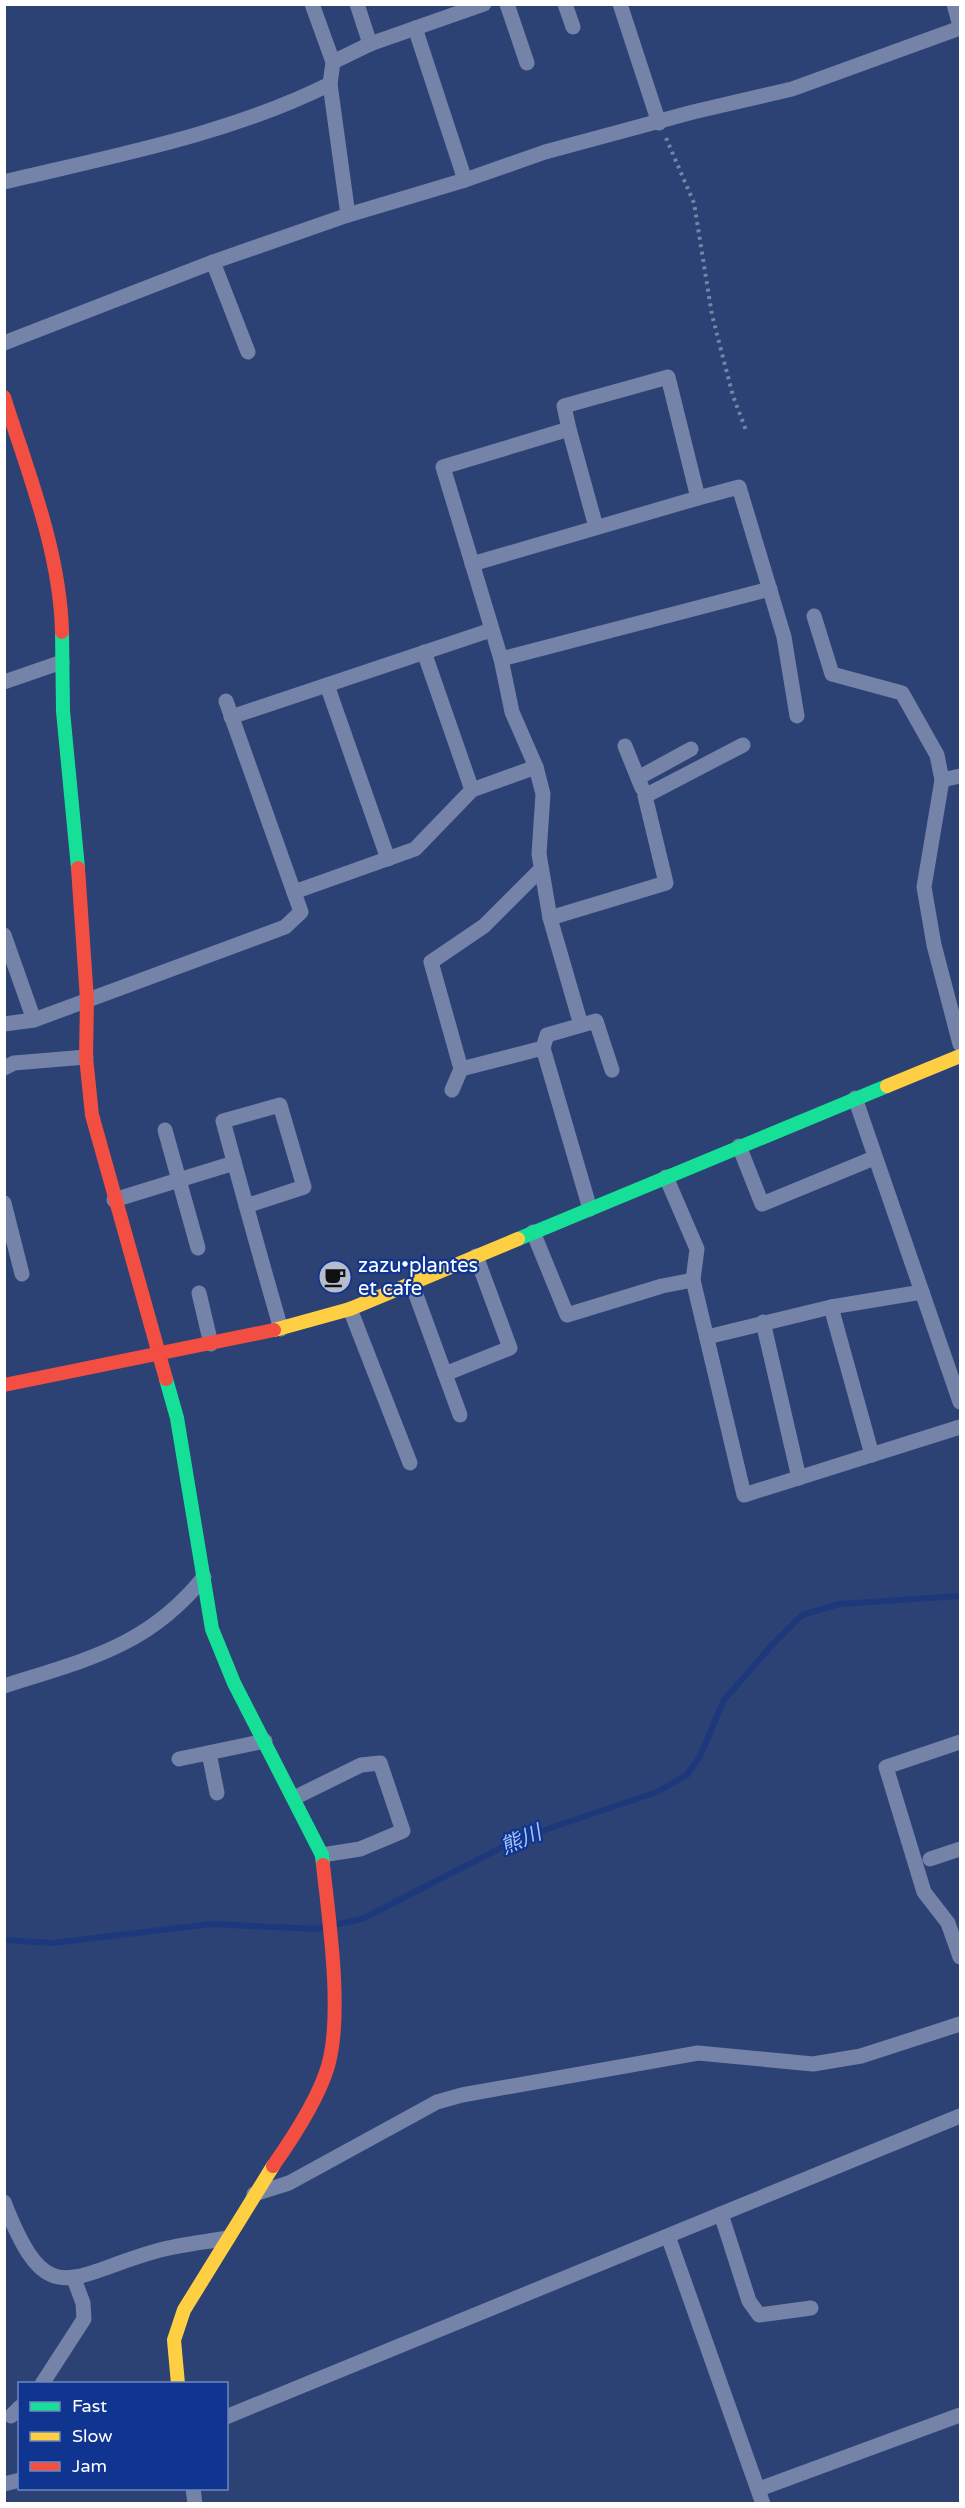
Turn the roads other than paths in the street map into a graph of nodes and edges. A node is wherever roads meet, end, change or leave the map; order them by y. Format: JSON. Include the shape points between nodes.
{"nodes":[{"id":1,"x":312,"y":4,"type":"edge"},
{"id":2,"x":357,"y":4,"type":"edge"},
{"id":3,"x":484,"y":4,"type":"edge"},
{"id":4,"x":507,"y":4,"type":"edge"},
{"id":5,"x":565,"y":4,"type":"edge"},
{"id":6,"x":620,"y":4,"type":"edge"},
{"id":7,"x":954,"y":4,"type":"edge"},
{"id":8,"x":460,"y":8,"type":"edge"},
{"id":9,"x":573,"y":27,"type":"dead end"},
{"id":10,"x":960,"y":27,"type":"edge"},
{"id":11,"x":415,"y":28,"type":"junction"},
{"id":12,"x":370,"y":44,"type":"junction"},
{"id":13,"x":333,"y":62,"type":"junction"},
{"id":14,"x":527,"y":63,"type":"dead end"},
{"id":15,"x":330,"y":84,"type":"junction"},
{"id":16,"x":659,"y":123,"type":"junction"},
{"id":17,"x":465,"y":180,"type":"junction"},
{"id":18,"x":4,"y":182,"type":"edge"},
{"id":19,"x":348,"y":215,"type":"junction"},
{"id":20,"x":213,"y":262,"type":"junction"},
{"id":21,"x":4,"y":343,"type":"edge"},
{"id":22,"x":248,"y":352,"type":"dead end"},
{"id":23,"x":4,"y":397,"type":"edge"},
{"id":24,"x":569,"y":429,"type":"junction"},
{"id":25,"x":698,"y":498,"type":"junction"},
{"id":26,"x":596,"y":527,"type":"junction"},
{"id":27,"x":472,"y":564,"type":"junction"},
{"id":28,"x":770,"y":589,"type":"junction"},
{"id":29,"x":814,"y":616,"type":"dead end"},
{"id":30,"x":491,"y":630,"type":"junction"},
{"id":31,"x":424,"y":652,"type":"junction"},
{"id":32,"x":501,"y":659,"type":"junction"},
{"id":33,"x":62,"y":662,"type":"junction"},
{"id":34,"x":4,"y":682,"type":"edge"},
{"id":35,"x":327,"y":685,"type":"junction"},
{"id":36,"x":226,"y":701,"type":"dead end"},
{"id":37,"x":797,"y":716,"type":"dead end"},
{"id":38,"x":231,"y":717,"type":"junction"},
{"id":39,"x":625,"y":746,"type":"dead end"},
{"id":40,"x":743,"y":746,"type":"dead end"},
{"id":41,"x":691,"y":749,"type":"dead end"},
{"id":42,"x":536,"y":767,"type":"junction"},
{"id":43,"x":960,"y":776,"type":"edge"},
{"id":44,"x":638,"y":778,"type":"junction"},
{"id":45,"x":942,"y":780,"type":"junction"},
{"id":46,"x":472,"y":790,"type":"junction"},
{"id":47,"x":645,"y":796,"type":"junction"},
{"id":48,"x":388,"y":859,"type":"junction"},
{"id":49,"x":542,"y":869,"type":"junction"},
{"id":50,"x":294,"y":892,"type":"junction"},
{"id":51,"x":550,"y":918,"type":"junction"},
{"id":52,"x":4,"y":935,"type":"edge"},
{"id":53,"x":87,"y":1000,"type":"junction"},
{"id":54,"x":34,"y":1020,"type":"junction"},
{"id":55,"x":4,"y":1024,"type":"edge"},
{"id":56,"x":581,"y":1025,"type":"junction"},
{"id":57,"x":960,"y":1044,"type":"edge"},
{"id":58,"x":543,"y":1048,"type":"junction"},
{"id":59,"x":960,"y":1056,"type":"edge"},
{"id":60,"x":86,"y":1057,"type":"junction"},
{"id":61,"x":4,"y":1068,"type":"edge"},
{"id":62,"x":461,"y":1070,"type":"junction"},
{"id":63,"x":612,"y":1070,"type":"dead end"},
{"id":64,"x":452,"y":1090,"type":"dead end"},
{"id":65,"x":855,"y":1098,"type":"junction"},
{"id":66,"x":165,"y":1130,"type":"dead end"},
{"id":67,"x":739,"y":1146,"type":"junction"},
{"id":68,"x":874,"y":1158,"type":"junction"},
{"id":69,"x":234,"y":1163,"type":"junction"},
{"id":70,"x":666,"y":1177,"type":"junction"},
{"id":71,"x":178,"y":1180,"type":"junction"},
{"id":72,"x":114,"y":1200,"type":"junction"},
{"id":73,"x":4,"y":1203,"type":"edge"},
{"id":74,"x":246,"y":1206,"type":"junction"},
{"id":75,"x":590,"y":1209,"type":"junction"},
{"id":76,"x":533,"y":1232,"type":"junction"},
{"id":77,"x":198,"y":1248,"type":"dead end"},
{"id":78,"x":476,"y":1256,"type":"junction"},
{"id":79,"x":22,"y":1274,"type":"dead end"},
{"id":80,"x":693,"y":1280,"type":"junction"},
{"id":81,"x":412,"y":1284,"type":"junction"},
{"id":82,"x":922,"y":1292,"type":"junction"},
{"id":83,"x":199,"y":1293,"type":"dead end"},
{"id":84,"x":831,"y":1307,"type":"junction"},
{"id":85,"x":350,"y":1309,"type":"junction"},
{"id":86,"x":763,"y":1322,"type":"junction"},
{"id":87,"x":281,"y":1329,"type":"junction"},
{"id":88,"x":708,"y":1337,"type":"junction"},
{"id":89,"x":212,"y":1344,"type":"junction"},
{"id":90,"x":160,"y":1354,"type":"junction"},
{"id":91,"x":445,"y":1374,"type":"junction"},
{"id":92,"x":4,"y":1385,"type":"edge"},
{"id":93,"x":960,"y":1402,"type":"edge"},
{"id":94,"x":460,"y":1415,"type":"dead end"},
{"id":95,"x":960,"y":1427,"type":"edge"},
{"id":96,"x":872,"y":1455,"type":"junction"},
{"id":97,"x":410,"y":1463,"type":"dead end"},
{"id":98,"x":799,"y":1478,"type":"junction"},
{"id":99,"x":204,"y":1577,"type":"junction"},
{"id":100,"x":4,"y":1686,"type":"edge"},
{"id":101,"x":265,"y":1741,"type":"junction"},
{"id":102,"x":960,"y":1742,"type":"edge"},
{"id":103,"x":209,"y":1753,"type":"junction"},
{"id":104,"x":179,"y":1759,"type":"dead end"},
{"id":105,"x":216,"y":1793,"type":"dead end"},
{"id":106,"x":294,"y":1798,"type":"junction"},
{"id":107,"x":960,"y":1849,"type":"edge"},
{"id":108,"x":322,"y":1855,"type":"junction"},
{"id":109,"x":930,"y":1859,"type":"dead end"},
{"id":110,"x":960,"y":1957,"type":"edge"},
{"id":111,"x":960,"y":2024,"type":"edge"},
{"id":112,"x":960,"y":2116,"type":"edge"},
{"id":113,"x":254,"y":2194,"type":"junction"},
{"id":114,"x":4,"y":2202,"type":"edge"},
{"id":115,"x":722,"y":2214,"type":"junction"},
{"id":116,"x":668,"y":2236,"type":"junction"},
{"id":117,"x":228,"y":2238,"type":"junction"},
{"id":118,"x":74,"y":2280,"type":"junction"},
{"id":119,"x":811,"y":2308,"type":"dead end"},
{"id":120,"x":43,"y":2382,"type":"edge"},
{"id":121,"x":178,"y":2382,"type":"edge"},
{"id":122,"x":960,"y":2415,"type":"edge"},
{"id":123,"x":228,"y":2416,"type":"edge"},
{"id":124,"x":761,"y":2496,"type":"edge"}],
"edges":[{"from":1,"to":13,"type":"street"},
{"from":2,"to":12,"type":"street"},
{"from":3,"to":8,"type":"street"},
{"from":4,"to":14,"type":"street"},
{"from":5,"to":9,"type":"street"},
{"from":6,"to":16,"type":"street"},
{"from":7,"to":10,"type":"street"},
{"from":8,"to":11,"type":"street"},
{"from":10,"to":16,"type":"street","via":[[792,89]]},
{"from":11,"to":12,"type":"street"},
{"from":11,"to":17,"type":"street"},
{"from":12,"to":13,"type":"street"},
{"from":13,"to":15,"type":"street"},
{"from":15,"to":18,"type":"street","via":[[300,99],[173,141]]},
{"from":15,"to":19,"type":"street"},
{"from":16,"to":17,"type":"street","via":[[545,152]]},
{"from":17,"to":19,"type":"street"},
{"from":19,"to":20,"type":"street"},
{"from":20,"to":21,"type":"street"},
{"from":20,"to":22,"type":"street"},
{"from":23,"to":33,"type":"street","via":[[51,549],[61,605]]},
{"from":24,"to":25,"type":"street","via":[[564,406],[668,377]]},
{"from":24,"to":26,"type":"street"},
{"from":24,"to":27,"type":"street","via":[[443,467]]},
{"from":25,"to":26,"type":"street"},
{"from":25,"to":28,"type":"street","via":[[739,487]]},
{"from":26,"to":27,"type":"street"},
{"from":27,"to":30,"type":"street"},
{"from":28,"to":32,"type":"street"},
{"from":28,"to":37,"type":"street","via":[[784,637]]},
{"from":29,"to":45,"type":"street","via":[[832,674],[902,693],[937,755]]},
{"from":30,"to":31,"type":"street"},
{"from":30,"to":32,"type":"street"},
{"from":31,"to":35,"type":"street"},
{"from":31,"to":46,"type":"street"},
{"from":32,"to":42,"type":"street","via":[[512,712]]},
{"from":33,"to":34,"type":"street"},
{"from":33,"to":53,"type":"street"},
{"from":35,"to":38,"type":"street"},
{"from":35,"to":48,"type":"street"},
{"from":36,"to":38,"type":"street"},
{"from":38,"to":50,"type":"street"},
{"from":39,"to":44,"type":"street"},
{"from":40,"to":47,"type":"street"},
{"from":41,"to":44,"type":"street"},
{"from":42,"to":46,"type":"street"},
{"from":42,"to":49,"type":"street","via":[[543,794],[539,854]]},
{"from":43,"to":45,"type":"street"},
{"from":44,"to":47,"type":"street"},
{"from":45,"to":57,"type":"street","via":[[924,887],[934,945]]},
{"from":46,"to":48,"type":"street","via":[[415,849]]},
{"from":47,"to":51,"type":"street","via":[[666,883]]},
{"from":48,"to":50,"type":"street"},
{"from":49,"to":51,"type":"street"},
{"from":49,"to":62,"type":"street","via":[[484,926],[431,962]]},
{"from":50,"to":53,"type":"street","via":[[300,912],[285,927]]},
{"from":51,"to":56,"type":"street"},
{"from":52,"to":54,"type":"street"},
{"from":53,"to":54,"type":"street"},
{"from":53,"to":60,"type":"street"},
{"from":54,"to":55,"type":"street"},
{"from":56,"to":58,"type":"street","via":[[547,1035]]},
{"from":56,"to":63,"type":"street","via":[[596,1021]]},
{"from":58,"to":62,"type":"street"},
{"from":58,"to":75,"type":"street"},
{"from":59,"to":65,"type":"street"},
{"from":60,"to":61,"type":"street"},
{"from":60,"to":72,"type":"street","via":[[92,1115]]},
{"from":62,"to":64,"type":"street"},
{"from":65,"to":67,"type":"street"},
{"from":65,"to":68,"type":"street"},
{"from":66,"to":71,"type":"street"},
{"from":67,"to":68,"type":"street","via":[[762,1204]]},
{"from":67,"to":70,"type":"street"},
{"from":68,"to":82,"type":"street"},
{"from":69,"to":71,"type":"street"},
{"from":69,"to":74,"type":"street"},
{"from":69,"to":74,"type":"street","via":[[223,1121],[280,1105],[304,1187]]},
{"from":70,"to":75,"type":"street"},
{"from":70,"to":80,"type":"street","via":[[697,1249]]},
{"from":71,"to":72,"type":"street"},
{"from":71,"to":77,"type":"street"},
{"from":72,"to":90,"type":"street"},
{"from":73,"to":79,"type":"street"},
{"from":74,"to":87,"type":"street"},
{"from":75,"to":76,"type":"street"},
{"from":76,"to":78,"type":"street"},
{"from":76,"to":80,"type":"street","via":[[567,1316]]},
{"from":78,"to":81,"type":"street"},
{"from":78,"to":91,"type":"street","via":[[510,1348]]},
{"from":80,"to":88,"type":"street"},
{"from":81,"to":85,"type":"street"},
{"from":81,"to":91,"type":"street"},
{"from":82,"to":84,"type":"street"},
{"from":82,"to":93,"type":"street"},
{"from":83,"to":89,"type":"street"},
{"from":84,"to":86,"type":"street"},
{"from":84,"to":96,"type":"street"},
{"from":85,"to":87,"type":"street"},
{"from":85,"to":97,"type":"street"},
{"from":86,"to":88,"type":"street"},
{"from":86,"to":98,"type":"street"},
{"from":87,"to":89,"type":"street"},
{"from":88,"to":98,"type":"street","via":[[744,1495]]},
{"from":89,"to":90,"type":"street"},
{"from":90,"to":92,"type":"street"},
{"from":90,"to":99,"type":"street","via":[[177,1418]]},
{"from":91,"to":94,"type":"street"},
{"from":95,"to":96,"type":"street"},
{"from":96,"to":98,"type":"street"},
{"from":99,"to":100,"type":"street","via":[[157,1625],[129,1642],[98,1657]]},
{"from":99,"to":101,"type":"street","via":[[212,1629],[234,1683]]},
{"from":101,"to":103,"type":"street"},
{"from":101,"to":106,"type":"street"},
{"from":102,"to":110,"type":"street","via":[[886,1767],[924,1892],[948,1923]]},
{"from":103,"to":104,"type":"street"},
{"from":103,"to":105,"type":"street"},
{"from":106,"to":108,"type":"street"},
{"from":106,"to":108,"type":"street","via":[[361,1765],[380,1763],[403,1831],[360,1849]]},
{"from":107,"to":109,"type":"street"},
{"from":108,"to":113,"type":"street","via":[[335,2028],[328,2067],[294,2137]]},
{"from":111,"to":113,"type":"street","via":[[861,2056],[813,2064],[698,2053],[462,2095],[437,2102],[289,2183]]},
{"from":112,"to":115,"type":"street"},
{"from":113,"to":117,"type":"street"},
{"from":114,"to":118,"type":"street","via":[[20,2243],[38,2266],[57,2277]]},
{"from":115,"to":116,"type":"street"},
{"from":115,"to":119,"type":"street","via":[[749,2301],[759,2315]]},
{"from":116,"to":123,"type":"street"},
{"from":116,"to":124,"type":"street"},
{"from":117,"to":118,"type":"street","via":[[161,2249]]},
{"from":117,"to":121,"type":"street","via":[[184,2310],[174,2340]]},
{"from":118,"to":120,"type":"street","via":[[83,2303],[84,2319]]},
{"from":122,"to":124,"type":"street"}]}
